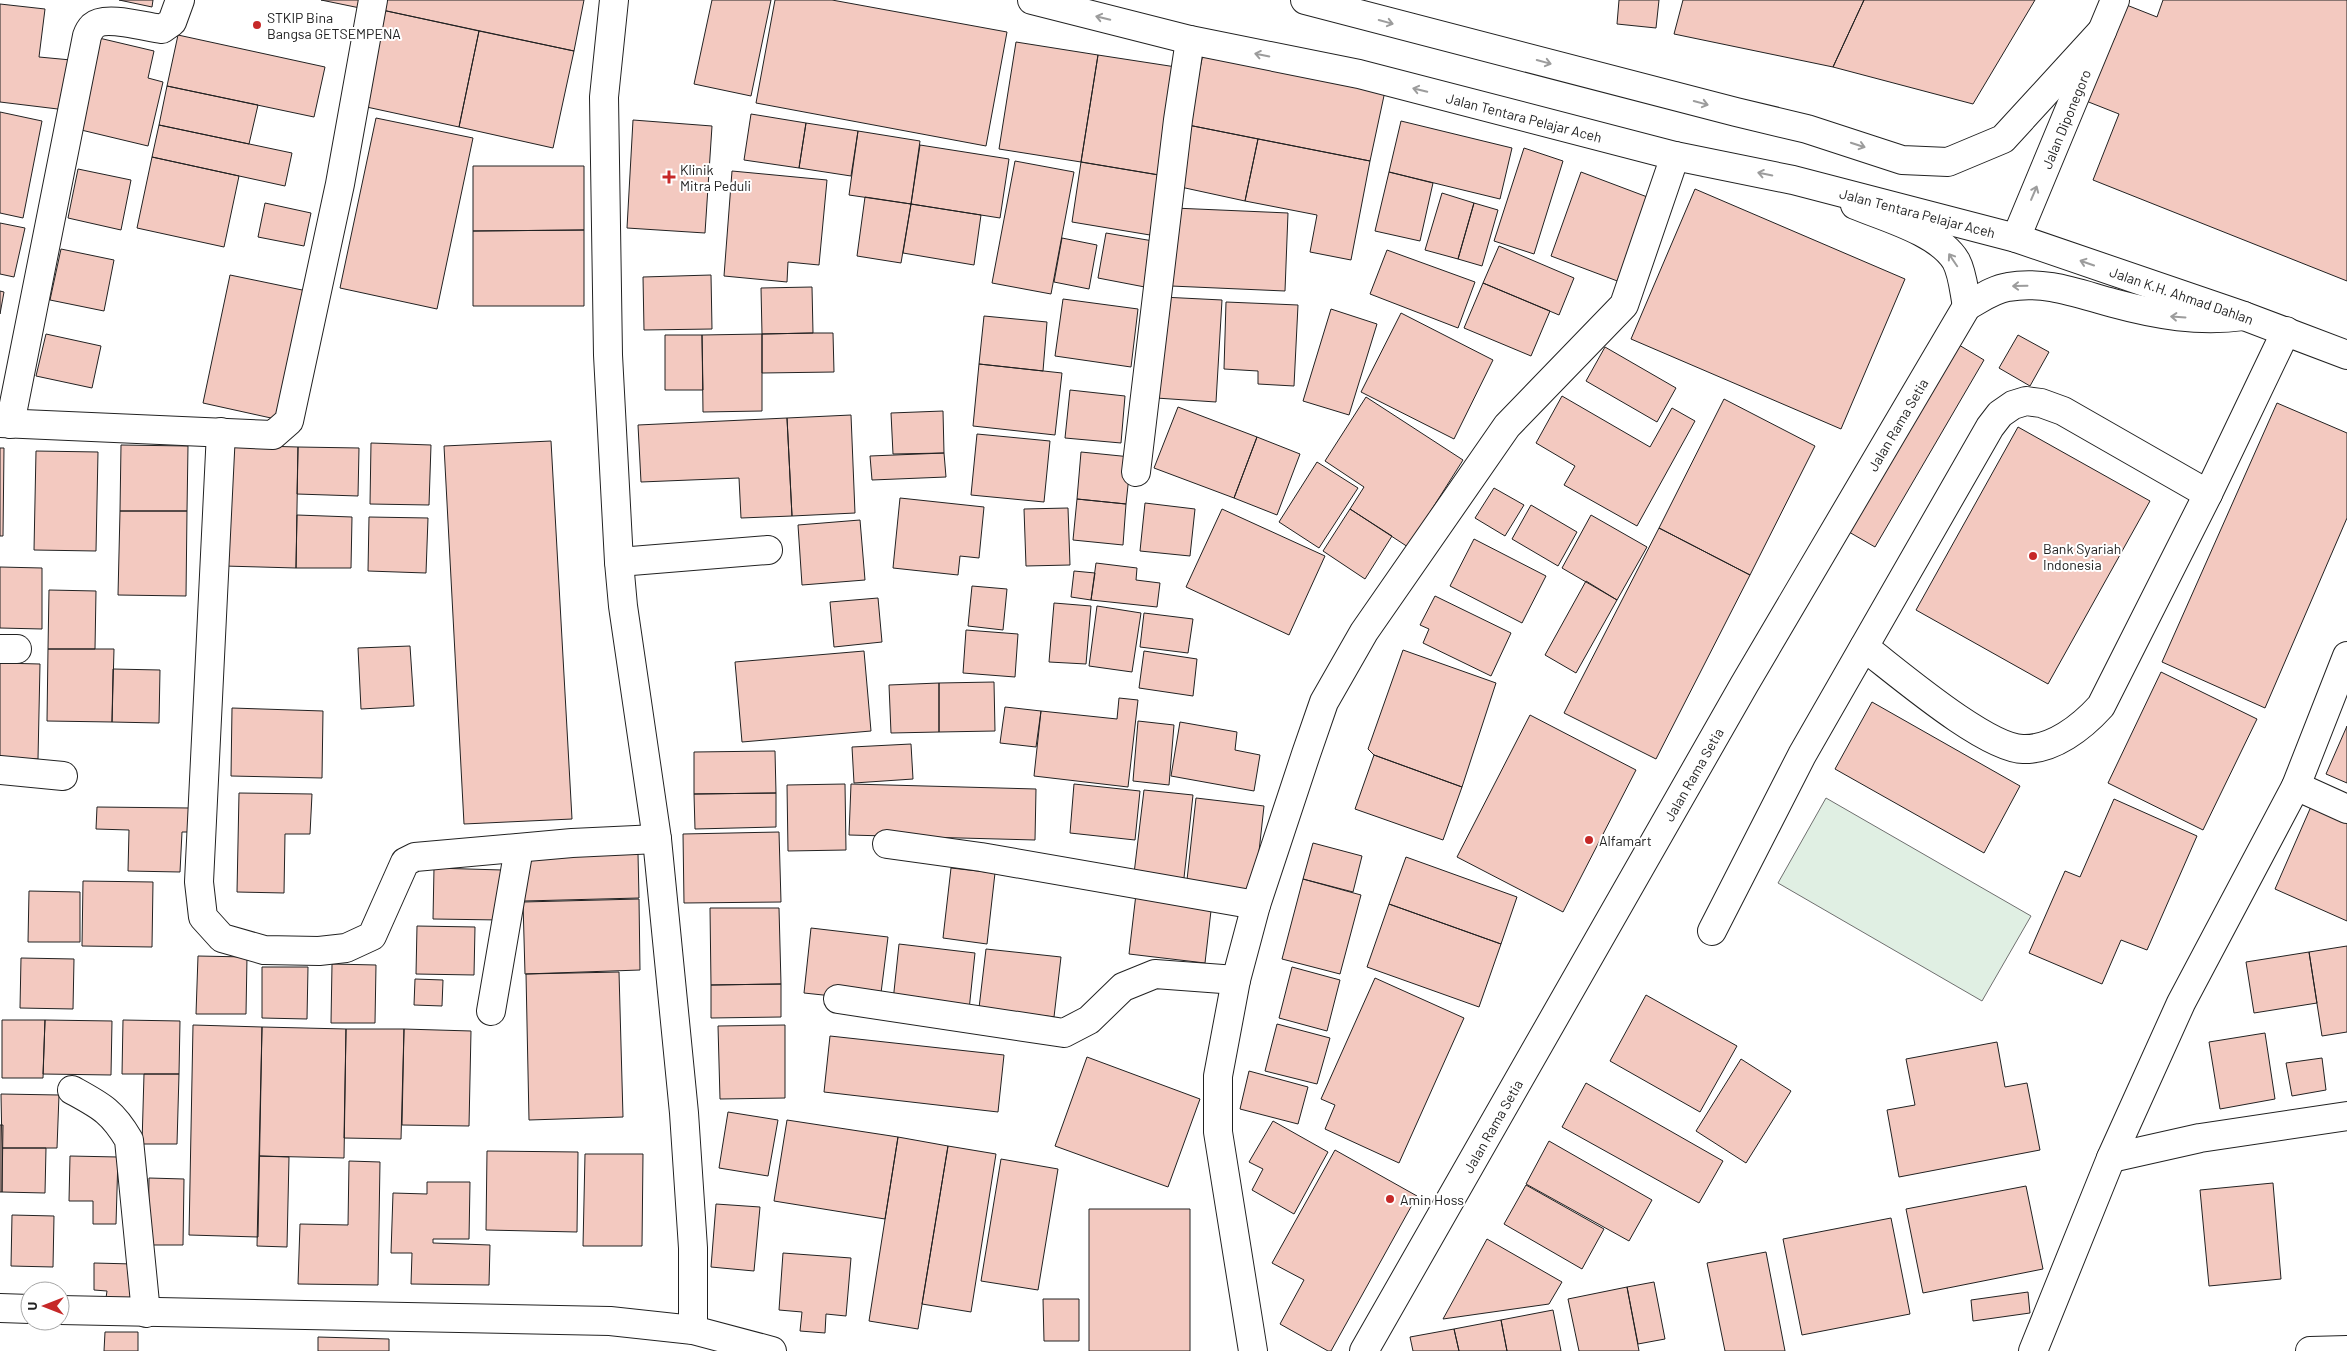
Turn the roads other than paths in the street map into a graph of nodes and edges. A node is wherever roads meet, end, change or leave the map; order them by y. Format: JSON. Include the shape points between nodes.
{"nodes":[{"id":1,"x":180,"y":0,"type":"edge"},
{"id":2,"x":373,"y":0,"type":"edge"},
{"id":3,"x":614,"y":0,"type":"edge"},
{"id":4,"x":1032,"y":0,"type":"edge"},
{"id":5,"x":1306,"y":0,"type":"edge"},
{"id":6,"x":2114,"y":0,"type":"edge"},
{"id":7,"x":1349,"y":6,"type":"edge"},
{"id":8,"x":2102,"y":31,"type":"junction"},
{"id":9,"x":1190,"y":40,"type":"junction"},
{"id":10,"x":1675,"y":156,"type":"junction"},
{"id":11,"x":1793,"y":180,"type":"junction"},
{"id":12,"x":2016,"y":238,"type":"junction"},
{"id":13,"x":1967,"y":306,"type":"junction"},
{"id":14,"x":2244,"y":316,"type":"junction"},
{"id":15,"x":2286,"y":331,"type":"junction"},
{"id":16,"x":2347,"y":355,"type":"edge"},
{"id":17,"x":5,"y":424,"type":"edge"},
{"id":18,"x":221,"y":432,"type":"junction"},
{"id":19,"x":1136,"y":472,"type":"dead end"},
{"id":20,"x":2208,"y":494,"type":"junction"},
{"id":21,"x":768,"y":550,"type":"dead end"},
{"id":22,"x":619,"y":562,"type":"junction"},
{"id":23,"x":1864,"y":647,"type":"junction"},
{"id":24,"x":2347,"y":656,"type":"edge"},
{"id":25,"x":0,"y":770,"type":"edge"},
{"id":26,"x":63,"y":776,"type":"dead end"},
{"id":27,"x":2296,"y":786,"type":"junction"},
{"id":28,"x":2347,"y":809,"type":"edge"},
{"id":29,"x":657,"y":839,"type":"junction"},
{"id":30,"x":886,"y":844,"type":"dead end"},
{"id":31,"x":520,"y":848,"type":"junction"},
{"id":32,"x":1256,"y":905,"type":"junction"},
{"id":33,"x":1712,"y":932,"type":"dead end"},
{"id":34,"x":1236,"y":980,"type":"junction"},
{"id":35,"x":838,"y":999,"type":"dead end"},
{"id":36,"x":491,"y":1011,"type":"dead end"},
{"id":37,"x":72,"y":1090,"type":"dead end"},
{"id":38,"x":2347,"y":1116,"type":"edge"},
{"id":39,"x":2111,"y":1158,"type":"junction"},
{"id":40,"x":0,"y":1308,"type":"edge"},
{"id":41,"x":20,"y":1309,"type":"edge"},
{"id":42,"x":70,"y":1310,"type":"edge"},
{"id":43,"x":146,"y":1313,"type":"junction"},
{"id":44,"x":693,"y":1330,"type":"junction"},
{"id":45,"x":2347,"y":1350,"type":"edge"},
{"id":46,"x":772,"y":1351,"type":"edge"},
{"id":47,"x":1253,"y":1351,"type":"edge"},
{"id":48,"x":1364,"y":1351,"type":"edge"},
{"id":49,"x":2033,"y":1351,"type":"edge"},
{"id":50,"x":2310,"y":1351,"type":"edge"}],
"edges":[{"from":1,"to":17,"type":"street","via":[[172,22],[162,29],[108,20],[98,22],[87,36]]},
{"from":2,"to":18,"type":"street","via":[[340,184],[289,421],[273,435]]},
{"from":3,"to":22,"type":"street","via":[[604,97],[608,355]]},
{"from":9,"to":4,"type":"street","name":"Jalan Tentara Pelajar Aceh","one_way":true},
{"from":5,"to":7,"type":"street"},
{"from":6,"to":8,"type":"street","name":"Jalan Diponegoro"},
{"from":7,"to":8,"type":"street","one_way":true,"via":[[1726,110],[1807,129],[1902,160],[1948,162],[2003,139]]},
{"from":12,"to":8,"type":"street","name":"Jalan Diponegoro","one_way":true},
{"from":10,"to":9,"type":"street","name":"Jalan Tentara Pelajar Aceh","one_way":true,"via":[[1359,74]]},
{"from":9,"to":19,"type":"street"},
{"from":11,"to":10,"type":"street","name":"Jalan Tentara Pelajar Aceh","one_way":true},
{"from":10,"to":32,"type":"street","via":[[1624,305],[1507,426],[1364,632],[1324,702]]},
{"from":11,"to":12,"type":"street","name":"Jalan Tentara Pelajar Aceh"},
{"from":13,"to":11,"type":"street","one_way":true,"via":[[1960,271],[1944,248],[1923,233]]},
{"from":14,"to":12,"type":"street","name":"Jalan K.H. Ahmad Dahlan","one_way":true},
{"from":14,"to":13,"type":"street","one_way":true,"via":[[2217,320],[2170,317],[2058,287],[2039,286],[2009,286]]},
{"from":13,"to":48,"type":"street","name":"Jalan Rama Setia","via":[[1739,694]]},
{"from":14,"to":15,"type":"street","name":"Jalan K.H. Ahmad Dahlan"},
{"from":15,"to":16,"type":"street","name":"Jalan K.H. Ahmad Dahlan"},
{"from":15,"to":20,"type":"street"},
{"from":17,"to":18,"type":"street"},
{"from":18,"to":31,"type":"street","via":[[199,882],[203,917],[222,938],[264,950],[346,948],[372,936],[405,862],[415,857]]},
{"from":20,"to":23,"type":"street","via":[[2063,411],[2026,400],[2014,405],[2000,414],[1990,427]]},
{"from":20,"to":23,"type":"street","via":[[2101,706],[2069,734],[2023,749],[2004,745],[1969,727]]},
{"from":21,"to":22,"type":"street"},
{"from":22,"to":29,"type":"street"},
{"from":23,"to":33,"type":"street","via":[[1802,755]]},
{"from":24,"to":27,"type":"street"},
{"from":25,"to":26,"type":"street"},
{"from":27,"to":28,"type":"street"},
{"from":27,"to":39,"type":"street","via":[[2181,1004]]},
{"from":29,"to":31,"type":"street"},
{"from":29,"to":44,"type":"street","via":[[684,1123],[693,1248]]},
{"from":30,"to":32,"type":"street","via":[[982,857]]},
{"from":31,"to":36,"type":"street"},
{"from":32,"to":34,"type":"street"},
{"from":34,"to":35,"type":"street","via":[[1154,974],[1123,987],[1089,1020],[1064,1033]]},
{"from":34,"to":47,"type":"street","via":[[1218,1076],[1218,1132]]},
{"from":37,"to":43,"type":"street","via":[[106,1110],[117,1120],[129,1140]]},
{"from":38,"to":39,"type":"street","via":[[2200,1138]]},
{"from":39,"to":49,"type":"street"},
{"from":40,"to":41,"type":"street"},
{"from":42,"to":43,"type":"street"},
{"from":43,"to":44,"type":"street","via":[[610,1321]]},
{"from":44,"to":46,"type":"street"},
{"from":45,"to":50,"type":"street"}]}
